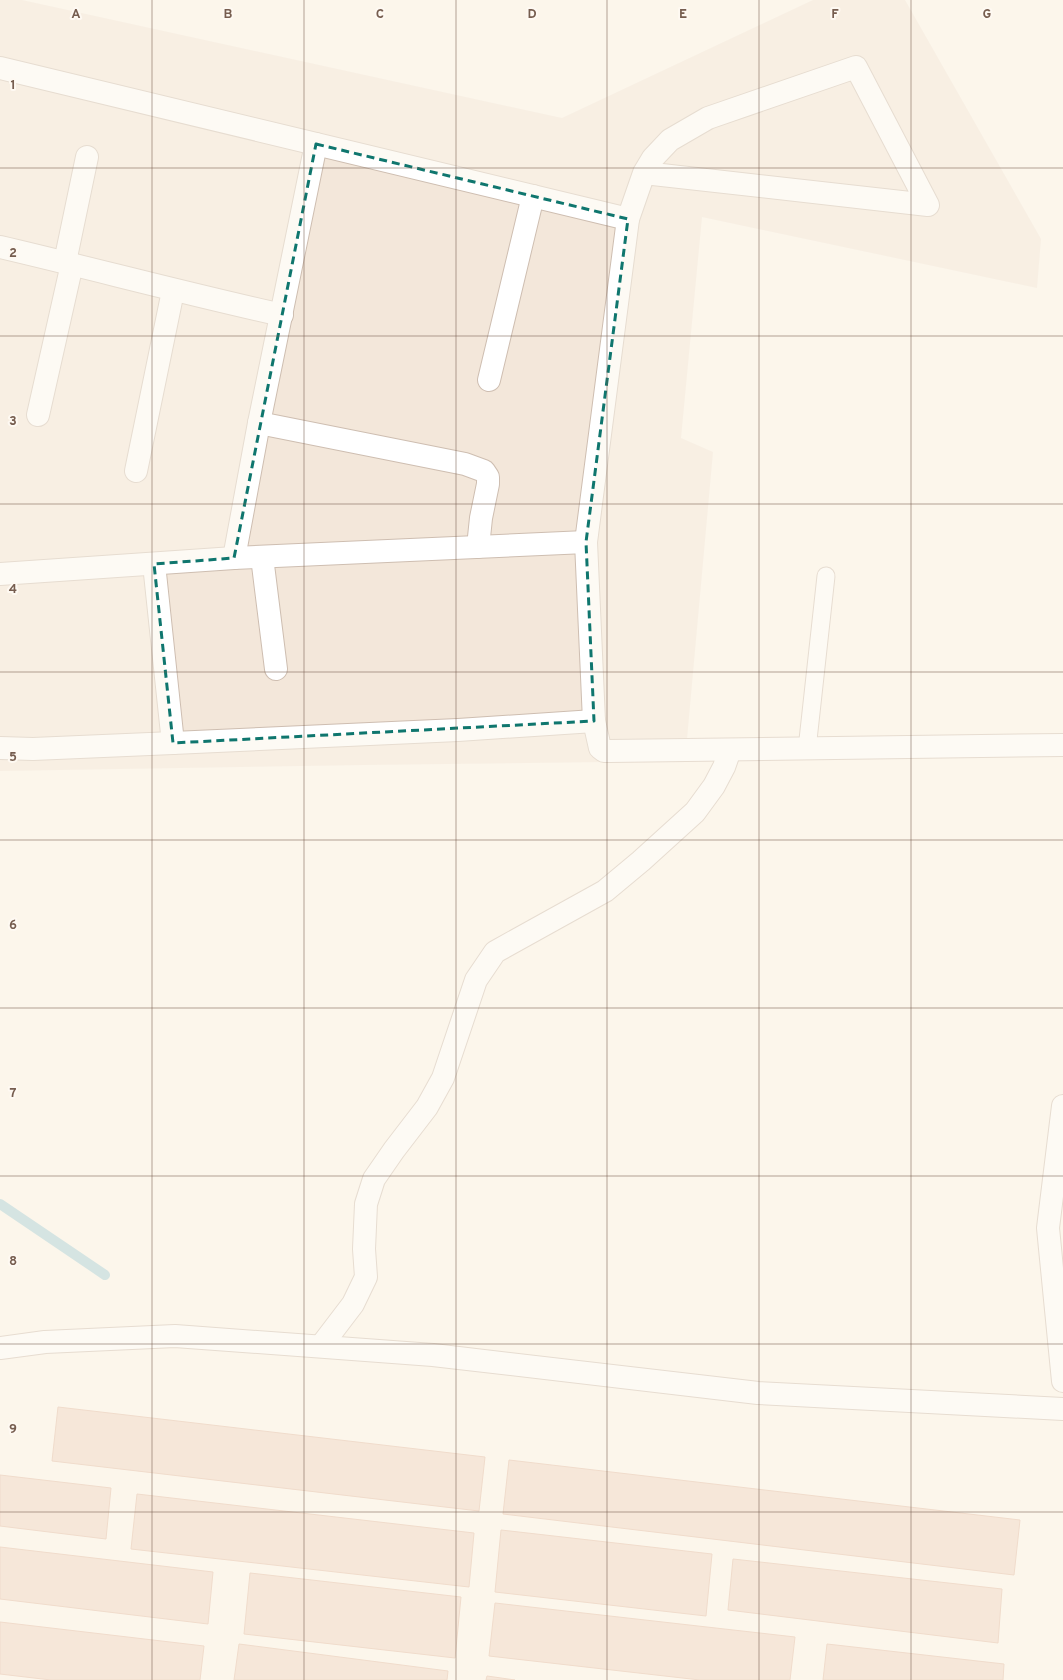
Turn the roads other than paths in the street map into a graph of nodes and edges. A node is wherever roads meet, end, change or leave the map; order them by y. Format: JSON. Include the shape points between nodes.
{"nodes":[{"id":1,"x":0,"y":68,"type":"edge"},
{"id":2,"x":316,"y":144,"type":"junction"},
{"id":3,"x":87,"y":157,"type":"dead end"},
{"id":4,"x":644,"y":172,"type":"junction"},
{"id":5,"x":533,"y":196,"type":"junction"},
{"id":6,"x":628,"y":219,"type":"junction"},
{"id":7,"x":0,"y":247,"type":"edge"},
{"id":8,"x":69,"y":263,"type":"junction"},
{"id":9,"x":173,"y":290,"type":"junction"},
{"id":10,"x":282,"y":316,"type":"junction"},
{"id":11,"x":489,"y":380,"type":"dead end"},
{"id":12,"x":38,"y":415,"type":"dead end"},
{"id":13,"x":259,"y":423,"type":"junction"},
{"id":14,"x":136,"y":472,"type":"dead end"},
{"id":15,"x":586,"y":542,"type":"junction"},
{"id":16,"x":478,"y":547,"type":"junction"},
{"id":17,"x":262,"y":557,"type":"junction"},
{"id":18,"x":234,"y":558,"type":"junction"},
{"id":19,"x":154,"y":564,"type":"junction"},
{"id":20,"x":0,"y":574,"type":"edge"},
{"id":21,"x":826,"y":576,"type":"dead end"},
{"id":22,"x":276,"y":669,"type":"dead end"},
{"id":23,"x":594,"y":721,"type":"junction"},
{"id":24,"x":173,"y":743,"type":"junction"},
{"id":25,"x":1063,"y":746,"type":"edge"},
{"id":26,"x":0,"y":748,"type":"edge"},
{"id":27,"x":807,"y":749,"type":"junction"},
{"id":28,"x":730,"y":750,"type":"junction"},
{"id":29,"x":1063,"y":1106,"type":"edge"},
{"id":30,"x":321,"y":1346,"type":"junction"},
{"id":31,"x":0,"y":1348,"type":"edge"},
{"id":32,"x":1063,"y":1381,"type":"edge"},
{"id":33,"x":1063,"y":1409,"type":"edge"}],
"edges":[{"from":1,"to":2,"type":"street"},
{"from":2,"to":5,"type":"street"},
{"from":2,"to":10,"type":"street"},
{"from":3,"to":8,"type":"street"},
{"from":4,"to":4,"type":"street","via":[[670,140],[708,118],[856,68],[928,205]]},
{"from":4,"to":6,"type":"street"},
{"from":5,"to":6,"type":"street"},
{"from":5,"to":11,"type":"street"},
{"from":6,"to":15,"type":"street"},
{"from":7,"to":8,"type":"street"},
{"from":8,"to":9,"type":"street"},
{"from":8,"to":12,"type":"street"},
{"from":9,"to":10,"type":"street"},
{"from":9,"to":14,"type":"street"},
{"from":10,"to":13,"type":"street"},
{"from":13,"to":16,"type":"street","via":[[465,464],[484,471],[488,477],[488,484]]},
{"from":13,"to":18,"type":"street"},
{"from":15,"to":16,"type":"street"},
{"from":15,"to":23,"type":"street"},
{"from":16,"to":17,"type":"street"},
{"from":17,"to":18,"type":"street"},
{"from":17,"to":22,"type":"street"},
{"from":18,"to":19,"type":"street"},
{"from":19,"to":20,"type":"street"},
{"from":19,"to":24,"type":"street"},
{"from":21,"to":27,"type":"lane"},
{"from":23,"to":24,"type":"street"},
{"from":23,"to":28,"type":"street","via":[[598,744],[604,751]]},
{"from":24,"to":26,"type":"street"},
{"from":25,"to":27,"type":"street"},
{"from":27,"to":28,"type":"street"},
{"from":28,"to":30,"type":"street","via":[[714,786],[695,812],[641,861],[605,891],[495,952],[476,980],[443,1078],[427,1107],[374,1180],[366,1204],[366,1277],[353,1304]]},
{"from":29,"to":32,"type":"street","via":[[1048,1228]]},
{"from":30,"to":31,"type":"street","via":[[175,1336],[45,1342]]},
{"from":30,"to":33,"type":"street","via":[[432,1354],[758,1393]]}]}
